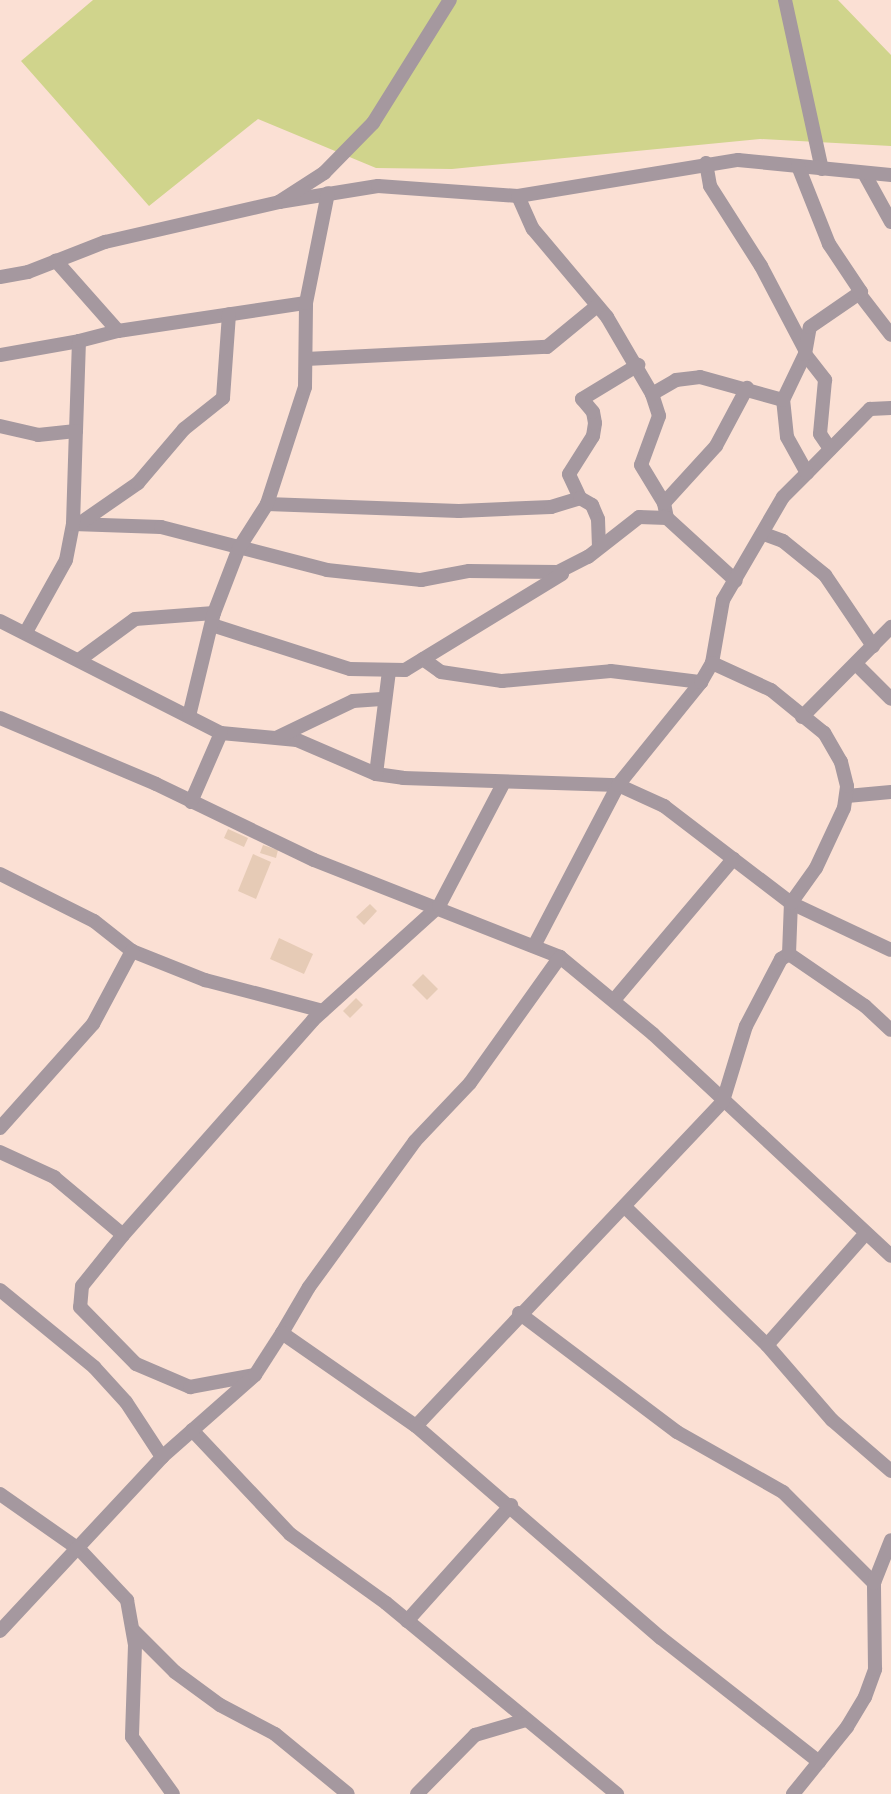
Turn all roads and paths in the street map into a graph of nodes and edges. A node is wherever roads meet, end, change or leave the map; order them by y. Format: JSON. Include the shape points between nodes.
{"nodes":[{"id":1,"x":450,"y":0,"type":"edge"},
{"id":2,"x":785,"y":0,"type":"edge"},
{"id":3,"x":706,"y":163,"type":"junction"},
{"id":4,"x":798,"y":166,"type":"junction"},
{"id":5,"x":822,"y":169,"type":"junction"},
{"id":6,"x":864,"y":173,"type":"junction"},
{"id":7,"x":891,"y":175,"type":"edge"},
{"id":8,"x":328,"y":193,"type":"junction"},
{"id":9,"x":518,"y":196,"type":"junction"},
{"id":10,"x":279,"y":202,"type":"junction"},
{"id":11,"x":891,"y":222,"type":"edge"},
{"id":12,"x":56,"y":261,"type":"junction"},
{"id":13,"x":0,"y":278,"type":"edge"},
{"id":14,"x":861,"y":296,"type":"junction"},
{"id":15,"x":306,"y":302,"type":"junction"},
{"id":16,"x":597,"y":306,"type":"junction"},
{"id":17,"x":229,"y":314,"type":"junction"},
{"id":18,"x":118,"y":331,"type":"junction"},
{"id":19,"x":891,"y":336,"type":"edge"},
{"id":20,"x":79,"y":341,"type":"junction"},
{"id":21,"x":805,"y":351,"type":"junction"},
{"id":22,"x":0,"y":354,"type":"edge"},
{"id":23,"x":306,"y":359,"type":"junction"},
{"id":24,"x":638,"y":365,"type":"junction"},
{"id":25,"x":746,"y":388,"type":"junction"},
{"id":26,"x":652,"y":394,"type":"junction"},
{"id":27,"x":783,"y":400,"type":"junction"},
{"id":28,"x":891,"y":408,"type":"edge"},
{"id":29,"x":0,"y":426,"type":"edge"},
{"id":30,"x":76,"y":431,"type":"junction"},
{"id":31,"x":830,"y":450,"type":"junction"},
{"id":32,"x":807,"y":473,"type":"junction"},
{"id":33,"x":580,"y":498,"type":"junction"},
{"id":34,"x":664,"y":502,"type":"junction"},
{"id":35,"x":267,"y":504,"type":"junction"},
{"id":36,"x":667,"y":518,"type":"junction"},
{"id":37,"x":76,"y":524,"type":"junction"},
{"id":38,"x":764,"y":534,"type":"junction"},
{"id":39,"x":598,"y":547,"type":"junction"},
{"id":40,"x":239,"y":548,"type":"junction"},
{"id":41,"x":569,"y":569,"type":"junction"},
{"id":42,"x":736,"y":581,"type":"junction"},
{"id":43,"x":213,"y":619,"type":"junction"},
{"id":44,"x":0,"y":621,"type":"edge"},
{"id":45,"x":891,"y":627,"type":"edge"},
{"id":46,"x":26,"y":632,"type":"junction"},
{"id":47,"x":873,"y":646,"type":"junction"},
{"id":48,"x":423,"y":659,"type":"junction"},
{"id":49,"x":79,"y":660,"type":"junction"},
{"id":50,"x":712,"y":663,"type":"junction"},
{"id":51,"x":856,"y":664,"type":"junction"},
{"id":52,"x":388,"y":671,"type":"junction"},
{"id":53,"x":701,"y":682,"type":"junction"},
{"id":54,"x":891,"y":698,"type":"edge"},
{"id":55,"x":385,"y":699,"type":"junction"},
{"id":56,"x":189,"y":716,"type":"junction"},
{"id":57,"x":0,"y":718,"type":"edge"},
{"id":58,"x":802,"y":718,"type":"junction"},
{"id":59,"x":221,"y":734,"type":"junction"},
{"id":60,"x":278,"y":737,"type":"junction"},
{"id":61,"x":376,"y":774,"type":"junction"},
{"id":62,"x":504,"y":782,"type":"junction"},
{"id":63,"x":618,"y":785,"type":"junction"},
{"id":64,"x":891,"y":792,"type":"edge"},
{"id":65,"x":847,"y":796,"type":"junction"},
{"id":66,"x":190,"y":802,"type":"junction"},
{"id":67,"x":733,"y":859,"type":"junction"},
{"id":68,"x":0,"y":874,"type":"edge"},
{"id":69,"x":791,"y":903,"type":"junction"},
{"id":70,"x":440,"y":906,"type":"junction"},
{"id":71,"x":534,"y":946,"type":"junction"},
{"id":72,"x":132,"y":950,"type":"junction"},
{"id":73,"x":891,"y":950,"type":"edge"},
{"id":74,"x":789,"y":954,"type":"junction"},
{"id":75,"x":560,"y":957,"type":"junction"},
{"id":76,"x":614,"y":1000,"type":"junction"},
{"id":77,"x":323,"y":1011,"type":"junction"},
{"id":78,"x":891,"y":1030,"type":"edge"},
{"id":79,"x":723,"y":1101,"type":"junction"},
{"id":80,"x":0,"y":1128,"type":"edge"},
{"id":81,"x":0,"y":1152,"type":"edge"},
{"id":82,"x":625,"y":1207,"type":"junction"},
{"id":83,"x":866,"y":1233,"type":"junction"},
{"id":84,"x":122,"y":1236,"type":"junction"},
{"id":85,"x":891,"y":1256,"type":"edge"},
{"id":86,"x":0,"y":1290,"type":"edge"},
{"id":87,"x":519,"y":1313,"type":"junction"},
{"id":88,"x":282,"y":1333,"type":"junction"},
{"id":89,"x":767,"y":1345,"type":"junction"},
{"id":90,"x":255,"y":1375,"type":"junction"},
{"id":91,"x":416,"y":1426,"type":"junction"},
{"id":92,"x":192,"y":1430,"type":"junction"},
{"id":93,"x":162,"y":1457,"type":"junction"},
{"id":94,"x":891,"y":1471,"type":"edge"},
{"id":95,"x":0,"y":1494,"type":"edge"},
{"id":96,"x":511,"y":1505,"type":"junction"},
{"id":97,"x":891,"y":1540,"type":"edge"},
{"id":98,"x":80,"y":1550,"type":"junction"},
{"id":99,"x":874,"y":1582,"type":"junction"},
{"id":100,"x":407,"y":1621,"type":"junction"},
{"id":101,"x":0,"y":1631,"type":"edge"},
{"id":102,"x":134,"y":1631,"type":"junction"},
{"id":103,"x":526,"y":1720,"type":"junction"},
{"id":104,"x":819,"y":1762,"type":"junction"},
{"id":105,"x":173,"y":1794,"type":"edge"},
{"id":106,"x":348,"y":1794,"type":"edge"},
{"id":107,"x":417,"y":1794,"type":"edge"},
{"id":108,"x":617,"y":1794,"type":"edge"},
{"id":109,"x":793,"y":1794,"type":"edge"}],
"edges":[{"from":1,"to":10,"type":"street","via":[[362,137],[324,173]]},
{"from":2,"to":5,"type":"street"},
{"from":3,"to":4,"type":"street","via":[[773,161]]},
{"from":3,"to":9,"type":"street"},
{"from":3,"to":21,"type":"street","via":[[710,186],[761,266]]},
{"from":4,"to":5,"type":"street"},
{"from":4,"to":14,"type":"street","via":[[825,236],[860,288]]},
{"from":5,"to":6,"type":"street"},
{"from":6,"to":7,"type":"street"},
{"from":6,"to":11,"type":"street"},
{"from":8,"to":9,"type":"street","via":[[378,186]]},
{"from":8,"to":10,"type":"street"},
{"from":8,"to":15,"type":"street"},
{"from":9,"to":16,"type":"street","via":[[533,229]]},
{"from":10,"to":12,"type":"street","via":[[105,242]]},
{"from":12,"to":13,"type":"street"},
{"from":12,"to":18,"type":"street"},
{"from":14,"to":19,"type":"street"},
{"from":14,"to":21,"type":"street","via":[[818,320],[805,336]]},
{"from":15,"to":17,"type":"street"},
{"from":15,"to":23,"type":"street"},
{"from":16,"to":23,"type":"street","via":[[547,347]]},
{"from":16,"to":24,"type":"street"},
{"from":17,"to":18,"type":"street"},
{"from":17,"to":37,"type":"street","via":[[222,398],[184,429],[138,483]]},
{"from":18,"to":20,"type":"street"},
{"from":20,"to":22,"type":"street"},
{"from":20,"to":30,"type":"street"},
{"from":21,"to":27,"type":"street"},
{"from":21,"to":31,"type":"street","via":[[825,380],[820,434]]},
{"from":23,"to":35,"type":"street","via":[[305,387]]},
{"from":24,"to":26,"type":"street"},
{"from":24,"to":33,"type":"street","via":[[582,399],[593,412],[595,423],[593,436],[569,474]]},
{"from":25,"to":26,"type":"street","via":[[700,377],[676,380]]},
{"from":25,"to":27,"type":"street"},
{"from":25,"to":34,"type":"street","via":[[741,406],[716,446]]},
{"from":26,"to":34,"type":"street","via":[[659,416],[641,465]]},
{"from":27,"to":32,"type":"street","via":[[787,437]]},
{"from":28,"to":31,"type":"street","via":[[870,409]]},
{"from":29,"to":30,"type":"street","via":[[38,435]]},
{"from":30,"to":37,"type":"street"},
{"from":31,"to":32,"type":"street"},
{"from":32,"to":38,"type":"street","via":[[783,497]]},
{"from":33,"to":35,"type":"street","via":[[551,507],[459,511]]},
{"from":33,"to":39,"type":"street","via":[[592,505],[598,519]]},
{"from":34,"to":36,"type":"street"},
{"from":35,"to":40,"type":"street"},
{"from":36,"to":39,"type":"street","via":[[639,517]]},
{"from":36,"to":42,"type":"street"},
{"from":37,"to":40,"type":"street","via":[[161,527]]},
{"from":37,"to":46,"type":"street","via":[[62,570]]},
{"from":38,"to":42,"type":"street"},
{"from":38,"to":47,"type":"street","via":[[783,541],[825,575]]},
{"from":39,"to":41,"type":"street"},
{"from":40,"to":41,"type":"street","via":[[327,570],[421,580],[470,571],[532,575]]},
{"from":40,"to":43,"type":"street"},
{"from":41,"to":48,"type":"street"},
{"from":42,"to":50,"type":"street","via":[[723,600]]},
{"from":43,"to":49,"type":"street","via":[[135,619]]},
{"from":43,"to":52,"type":"street","via":[[350,669]]},
{"from":43,"to":56,"type":"street"},
{"from":44,"to":46,"type":"street"},
{"from":45,"to":47,"type":"street"},
{"from":46,"to":49,"type":"street"},
{"from":47,"to":51,"type":"street"},
{"from":48,"to":52,"type":"street","via":[[404,670]]},
{"from":48,"to":53,"type":"street","via":[[441,672],[502,681],[611,671]]},
{"from":49,"to":56,"type":"street"},
{"from":50,"to":53,"type":"street"},
{"from":50,"to":58,"type":"street","via":[[771,690]]},
{"from":51,"to":54,"type":"street"},
{"from":51,"to":58,"type":"street"},
{"from":52,"to":55,"type":"street"},
{"from":53,"to":63,"type":"street"},
{"from":55,"to":60,"type":"street","via":[[353,701]]},
{"from":55,"to":61,"type":"street"},
{"from":56,"to":59,"type":"street"},
{"from":57,"to":66,"type":"street"},
{"from":58,"to":65,"type":"street","via":[[835,745]]},
{"from":59,"to":60,"type":"street"},
{"from":59,"to":66,"type":"street"},
{"from":60,"to":61,"type":"street","via":[[314,745]]},
{"from":61,"to":62,"type":"street","via":[[450,783]]},
{"from":62,"to":63,"type":"street"},
{"from":62,"to":70,"type":"street"},
{"from":63,"to":67,"type":"street","via":[[664,806]]},
{"from":63,"to":71,"type":"street"},
{"from":64,"to":65,"type":"street"},
{"from":65,"to":69,"type":"street","via":[[816,868]]},
{"from":66,"to":70,"type":"street","via":[[314,860]]},
{"from":67,"to":69,"type":"street"},
{"from":67,"to":76,"type":"street"},
{"from":68,"to":72,"type":"street","via":[[94,921]]},
{"from":69,"to":73,"type":"street"},
{"from":69,"to":74,"type":"street"},
{"from":70,"to":71,"type":"street"},
{"from":70,"to":77,"type":"street"},
{"from":71,"to":75,"type":"street"},
{"from":72,"to":77,"type":"street","via":[[204,980]]},
{"from":72,"to":80,"type":"street","via":[[93,1024]]},
{"from":74,"to":78,"type":"street","via":[[866,1006]]},
{"from":74,"to":79,"type":"street","via":[[781,959],[746,1026]]},
{"from":75,"to":76,"type":"street"},
{"from":75,"to":88,"type":"street","via":[[470,1083],[415,1141],[309,1287]]},
{"from":76,"to":79,"type":"street"},
{"from":77,"to":84,"type":"street"},
{"from":79,"to":82,"type":"street"},
{"from":79,"to":83,"type":"street"},
{"from":81,"to":84,"type":"street","via":[[61,1182]]},
{"from":82,"to":87,"type":"street"},
{"from":82,"to":89,"type":"street"},
{"from":83,"to":85,"type":"street"},
{"from":83,"to":89,"type":"street"},
{"from":84,"to":90,"type":"street","via":[[82,1286],[80,1307],[99,1332],[136,1364],[190,1387]]},
{"from":86,"to":93,"type":"street","via":[[94,1367],[126,1402]]},
{"from":87,"to":91,"type":"street"},
{"from":87,"to":99,"type":"street","via":[[677,1432],[783,1492]]},
{"from":88,"to":90,"type":"street"},
{"from":88,"to":91,"type":"street"},
{"from":89,"to":94,"type":"street","via":[[832,1420]]},
{"from":90,"to":92,"type":"street"},
{"from":91,"to":96,"type":"street"},
{"from":92,"to":93,"type":"street"},
{"from":92,"to":100,"type":"street","via":[[290,1534]]},
{"from":93,"to":98,"type":"street"},
{"from":95,"to":98,"type":"street"},
{"from":96,"to":100,"type":"street"},
{"from":96,"to":104,"type":"street","via":[[661,1638]]},
{"from":97,"to":99,"type":"street"},
{"from":98,"to":101,"type":"street"},
{"from":98,"to":102,"type":"street","via":[[127,1600]]},
{"from":99,"to":104,"type":"street","via":[[875,1669],[847,1727]]},
{"from":100,"to":103,"type":"street"},
{"from":102,"to":105,"type":"street","via":[[132,1737]]},
{"from":102,"to":106,"type":"street","via":[[175,1672],[220,1705],[276,1734]]},
{"from":103,"to":107,"type":"street","via":[[475,1736]]},
{"from":103,"to":108,"type":"street"},
{"from":104,"to":109,"type":"street"}]}
